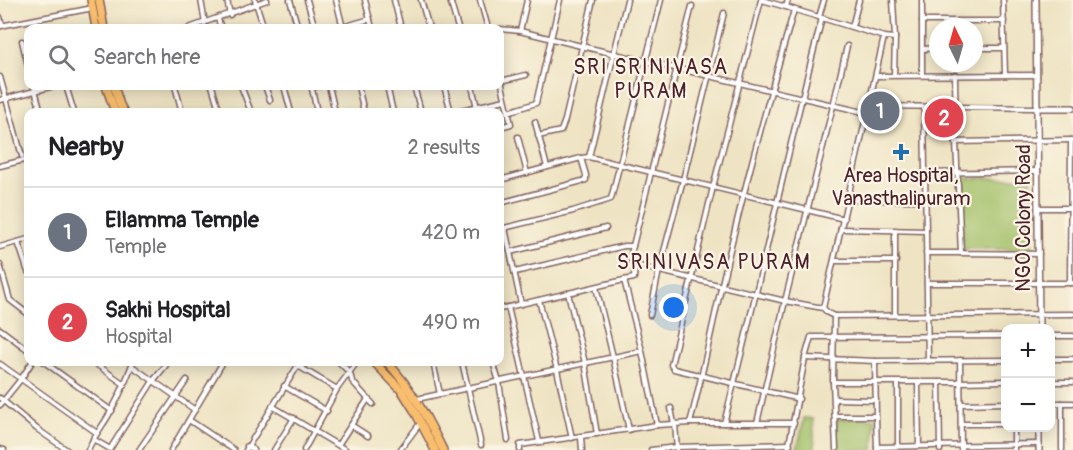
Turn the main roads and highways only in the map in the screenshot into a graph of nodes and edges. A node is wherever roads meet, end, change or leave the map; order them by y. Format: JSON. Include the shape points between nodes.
{"nodes":[{"id":1,"x":99,"y":0,"type":"edge"},
{"id":2,"x":92,"y":4,"type":"edge"},
{"id":3,"x":95,"y":24,"type":"edge"},
{"id":4,"x":103,"y":24,"type":"edge"},
{"id":5,"x":107,"y":90,"type":"edge"},
{"id":6,"x":116,"y":90,"type":"edge"},
{"id":7,"x":114,"y":108,"type":"edge"},
{"id":8,"x":122,"y":108,"type":"edge"},
{"id":9,"x":378,"y":366,"type":"edge"},
{"id":10,"x":391,"y":366,"type":"edge"},
{"id":11,"x":435,"y":450,"type":"edge"},
{"id":12,"x":443,"y":450,"type":"edge"}],
"edges":[{"from":1,"to":4,"type":"main road"},
{"from":2,"to":3,"type":"main road"},
{"from":5,"to":7,"type":"main road"},
{"from":6,"to":8,"type":"main road"},
{"from":9,"to":11,"type":"main road","via":[[402,391]]},
{"from":10,"to":12,"type":"main road","via":[[417,399]]}]}
